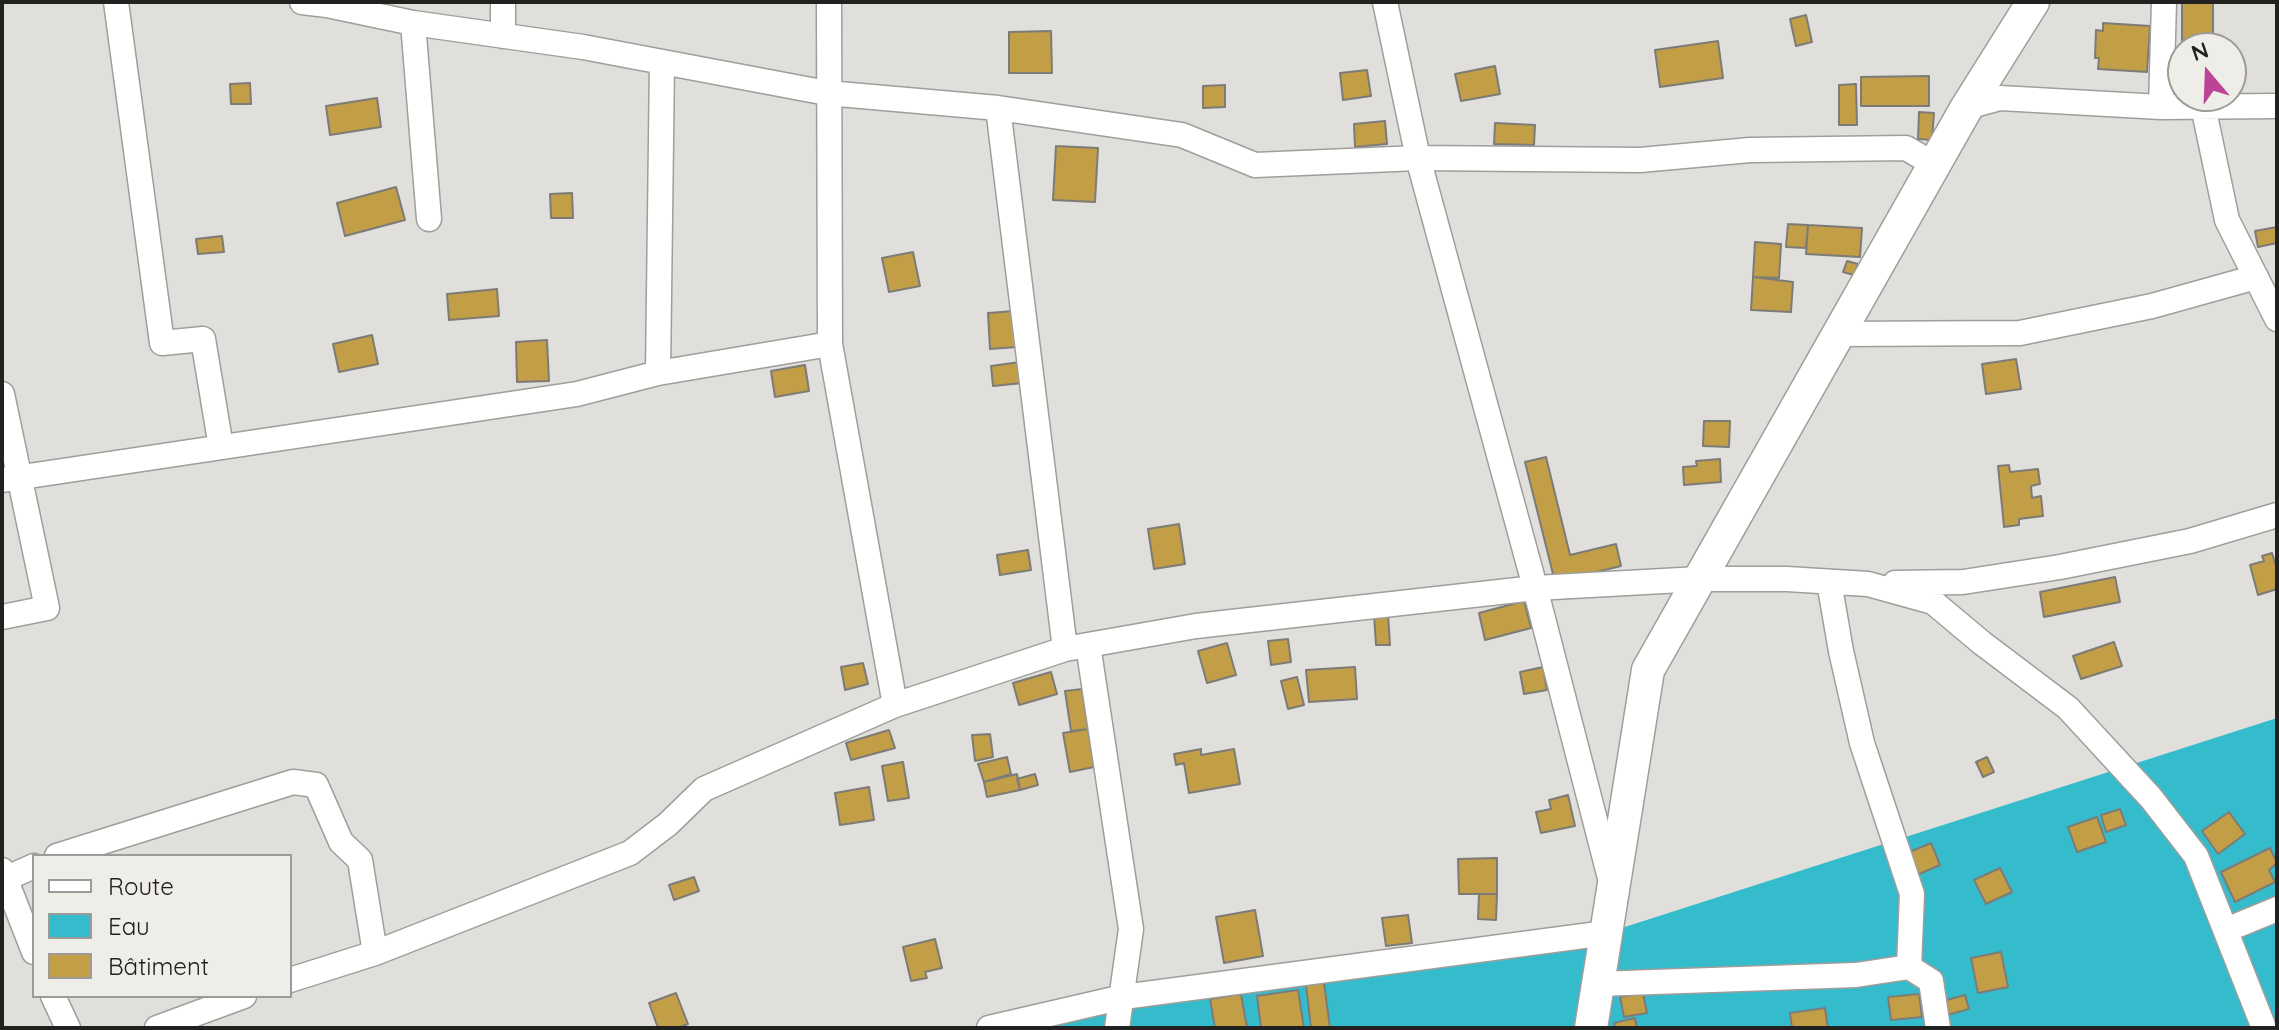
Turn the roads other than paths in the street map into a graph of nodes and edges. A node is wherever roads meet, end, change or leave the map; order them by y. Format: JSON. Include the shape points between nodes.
{"nodes":[{"id":1,"x":116,"y":2,"type":"edge"},
{"id":2,"x":302,"y":2,"type":"edge"},
{"id":3,"x":503,"y":2,"type":"edge"},
{"id":4,"x":829,"y":2,"type":"edge"},
{"id":5,"x":1385,"y":2,"type":"edge"},
{"id":6,"x":2033,"y":2,"type":"edge"},
{"id":7,"x":2164,"y":2,"type":"edge"},
{"id":8,"x":413,"y":23,"type":"junction"},
{"id":9,"x":503,"y":36,"type":"junction"},
{"id":10,"x":662,"y":62,"type":"junction"},
{"id":11,"x":827,"y":93,"type":"junction"},
{"id":12,"x":2247,"y":106,"type":"edge"},
{"id":13,"x":2277,"y":106,"type":"edge"},
{"id":14,"x":1967,"y":107,"type":"junction"},
{"id":15,"x":2161,"y":107,"type":"junction"},
{"id":16,"x":2167,"y":107,"type":"edge"},
{"id":17,"x":998,"y":108,"type":"junction"},
{"id":18,"x":2204,"y":112,"type":"edge"},
{"id":19,"x":1418,"y":158,"type":"junction"},
{"id":20,"x":1935,"y":165,"type":"junction"},
{"id":21,"x":429,"y":219,"type":"dead end"},
{"id":22,"x":2256,"y":277,"type":"junction"},
{"id":23,"x":2277,"y":319,"type":"edge"},
{"id":24,"x":1839,"y":334,"type":"junction"},
{"id":25,"x":830,"y":344,"type":"junction"},
{"id":26,"x":658,"y":373,"type":"junction"},
{"id":27,"x":2,"y":394,"type":"edge"},
{"id":28,"x":221,"y":447,"type":"junction"},
{"id":29,"x":11,"y":478,"type":"edge"},
{"id":30,"x":2277,"y":515,"type":"edge"},
{"id":31,"x":1700,"y":579,"type":"junction"},
{"id":32,"x":1829,"y":582,"type":"junction"},
{"id":33,"x":1868,"y":584,"type":"junction"},
{"id":34,"x":1535,"y":588,"type":"junction"},
{"id":35,"x":2,"y":617,"type":"edge"},
{"id":36,"x":1076,"y":647,"type":"junction"},
{"id":37,"x":895,"y":705,"type":"junction"},
{"id":38,"x":63,"y":854,"type":"edge"},
{"id":39,"x":32,"y":867,"type":"edge"},
{"id":40,"x":4,"y":874,"type":"edge"},
{"id":41,"x":1613,"y":888,"type":"junction"},
{"id":42,"x":2277,"y":909,"type":"edge"},
{"id":43,"x":2226,"y":930,"type":"junction"},
{"id":44,"x":1606,"y":933,"type":"junction"},
{"id":45,"x":32,"y":947,"type":"edge"},
{"id":46,"x":375,"y":953,"type":"junction"},
{"id":47,"x":1909,"y":967,"type":"junction"},
{"id":48,"x":292,"y":979,"type":"edge"},
{"id":49,"x":1597,"y":984,"type":"junction"},
{"id":50,"x":1123,"y":997,"type":"junction"},
{"id":51,"x":54,"y":998,"type":"edge"},
{"id":52,"x":239,"y":998,"type":"edge"},
{"id":53,"x":68,"y":1028,"type":"edge"},
{"id":54,"x":157,"y":1028,"type":"edge"},
{"id":55,"x":989,"y":1028,"type":"edge"},
{"id":56,"x":1117,"y":1028,"type":"edge"},
{"id":57,"x":1591,"y":1028,"type":"edge"},
{"id":58,"x":1938,"y":1028,"type":"edge"},
{"id":59,"x":2264,"y":1028,"type":"edge"}],
"edges":[{"from":1,"to":28,"type":"street","via":[[162,343],[203,339]]},
{"from":2,"to":8,"type":"street"},
{"from":3,"to":9,"type":"street"},
{"from":4,"to":11,"type":"street"},
{"from":5,"to":19,"type":"street"},
{"from":6,"to":14,"type":"street"},
{"from":7,"to":15,"type":"street"},
{"from":8,"to":9,"type":"street"},
{"from":8,"to":21,"type":"street"},
{"from":9,"to":10,"type":"street"},
{"from":10,"to":11,"type":"street"},
{"from":10,"to":26,"type":"street"},
{"from":11,"to":17,"type":"street"},
{"from":11,"to":25,"type":"street"},
{"from":12,"to":13,"type":"street"},
{"from":14,"to":15,"type":"street","via":[[2000,98]]},
{"from":14,"to":20,"type":"street"},
{"from":15,"to":16,"type":"street"},
{"from":17,"to":19,"type":"street","via":[[1182,135],[1255,165]]},
{"from":17,"to":36,"type":"street"},
{"from":18,"to":22,"type":"street","via":[[2227,220]]},
{"from":19,"to":20,"type":"street","via":[[1640,160],[1750,150],[1906,148]]},
{"from":19,"to":34,"type":"street"},
{"from":20,"to":24,"type":"street"},
{"from":22,"to":23,"type":"street"},
{"from":22,"to":24,"type":"street","via":[[2152,306],[2020,333]]},
{"from":24,"to":31,"type":"street"},
{"from":25,"to":26,"type":"street"},
{"from":25,"to":37,"type":"street"},
{"from":26,"to":28,"type":"street","via":[[577,394]]},
{"from":27,"to":29,"type":"street"},
{"from":28,"to":29,"type":"street"},
{"from":29,"to":35,"type":"street","via":[[47,608]]},
{"from":30,"to":33,"type":"street","via":[[2190,541],[2060,567],[1963,582]]},
{"from":31,"to":32,"type":"street"},
{"from":31,"to":34,"type":"street"},
{"from":31,"to":41,"type":"street","via":[[1648,670]]},
{"from":32,"to":33,"type":"street"},
{"from":32,"to":47,"type":"street","via":[[1862,743],[1912,894]]},
{"from":33,"to":43,"type":"street","via":[[1933,602],[2068,708],[2196,856]]},
{"from":34,"to":36,"type":"street","via":[[1196,626]]},
{"from":34,"to":41,"type":"street"},
{"from":36,"to":37,"type":"street"},
{"from":36,"to":50,"type":"street","via":[[1131,929]]},
{"from":37,"to":46,"type":"street","via":[[704,789],[630,853]]},
{"from":38,"to":46,"type":"street","via":[[293,782],[316,785],[341,842],[360,860]]},
{"from":39,"to":40,"type":"street"},
{"from":40,"to":45,"type":"street"},
{"from":41,"to":44,"type":"street"},
{"from":42,"to":43,"type":"street"},
{"from":43,"to":59,"type":"street"},
{"from":44,"to":49,"type":"street"},
{"from":44,"to":50,"type":"street"},
{"from":46,"to":48,"type":"street"},
{"from":47,"to":49,"type":"street","via":[[1856,975]]},
{"from":47,"to":58,"type":"street","via":[[1931,981]]},
{"from":49,"to":57,"type":"street"},
{"from":50,"to":55,"type":"street"},
{"from":50,"to":56,"type":"street"},
{"from":51,"to":53,"type":"street"},
{"from":52,"to":54,"type":"street"}]}
